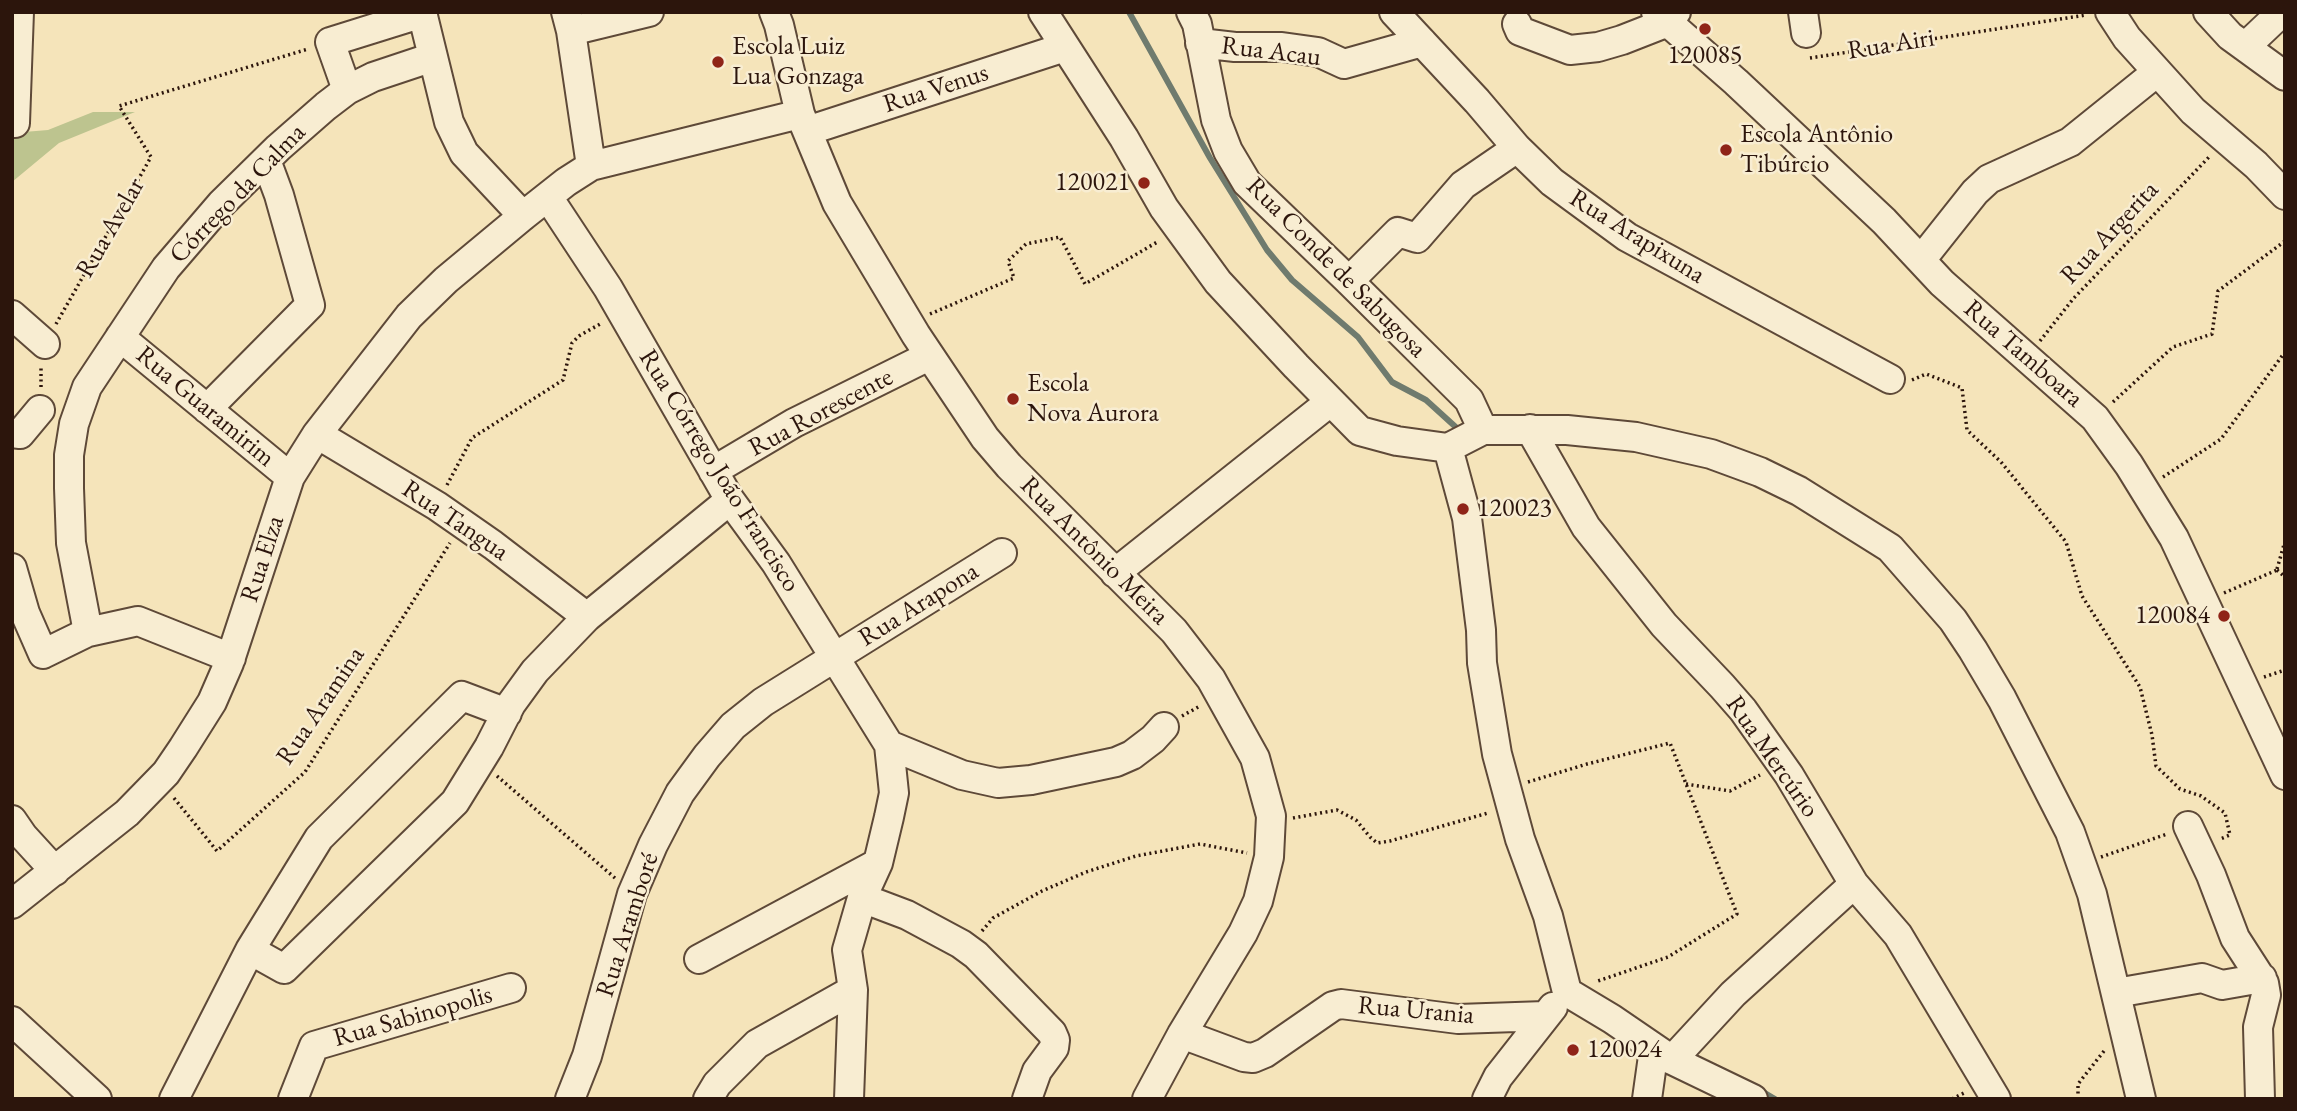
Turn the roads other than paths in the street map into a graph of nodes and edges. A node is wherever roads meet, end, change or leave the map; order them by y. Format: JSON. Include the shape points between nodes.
{"nodes":[{"id":1,"x":19,"y":12,"type":"edge"},
{"id":2,"x":649,"y":12,"type":"edge"},
{"id":3,"x":774,"y":12,"type":"edge"},
{"id":4,"x":1043,"y":12,"type":"edge"},
{"id":5,"x":1191,"y":12,"type":"edge"},
{"id":6,"x":1394,"y":12,"type":"edge"},
{"id":7,"x":2208,"y":12,"type":"edge"},
{"id":8,"x":2282,"y":12,"type":"edge"},
{"id":9,"x":422,"y":13,"type":"edge"},
{"id":10,"x":2099,"y":13,"type":"edge"},
{"id":11,"x":1667,"y":15,"type":"edge"},
{"id":12,"x":568,"y":21,"type":"edge"},
{"id":13,"x":1517,"y":24,"type":"dead end"},
{"id":14,"x":1200,"y":43,"type":"junction"},
{"id":15,"x":1422,"y":43,"type":"junction"},
{"id":16,"x":1065,"y":47,"type":"junction"},
{"id":17,"x":2245,"y":47,"type":"junction"},
{"id":18,"x":433,"y":57,"type":"junction"},
{"id":19,"x":2157,"y":72,"type":"junction"},
{"id":20,"x":2285,"y":76,"type":"edge"},
{"id":21,"x":347,"y":90,"type":"junction"},
{"id":22,"x":15,"y":123,"type":"dead end"},
{"id":23,"x":804,"y":123,"type":"junction"},
{"id":24,"x":1517,"y":148,"type":"junction"},
{"id":25,"x":266,"y":160,"type":"junction"},
{"id":26,"x":591,"y":166,"type":"junction"},
{"id":27,"x":2285,"y":195,"type":"edge"},
{"id":28,"x":548,"y":197,"type":"junction"},
{"id":29,"x":523,"y":216,"type":"junction"},
{"id":30,"x":1921,"y":260,"type":"junction"},
{"id":31,"x":1349,"y":281,"type":"junction"},
{"id":32,"x":12,"y":314,"type":"edge"},
{"id":33,"x":120,"y":337,"type":"junction"},
{"id":34,"x":45,"y":344,"type":"road end"},
{"id":35,"x":929,"y":356,"type":"junction"},
{"id":36,"x":1890,"y":379,"type":"road end"},
{"id":37,"x":1329,"y":402,"type":"junction"},
{"id":38,"x":207,"y":409,"type":"junction"},
{"id":39,"x":40,"y":410,"type":"road end"},
{"id":40,"x":1530,"y":429,"type":"junction"},
{"id":41,"x":1483,"y":430,"type":"junction"},
{"id":42,"x":12,"y":433,"type":"edge"},
{"id":43,"x":317,"y":434,"type":"junction"},
{"id":44,"x":1448,"y":448,"type":"junction"},
{"id":45,"x":713,"y":471,"type":"junction"},
{"id":46,"x":290,"y":477,"type":"junction"},
{"id":47,"x":730,"y":500,"type":"junction"},
{"id":48,"x":1002,"y":552,"type":"dead end"},
{"id":49,"x":12,"y":568,"type":"edge"},
{"id":50,"x":1115,"y":573,"type":"junction"},
{"id":51,"x":587,"y":617,"type":"junction"},
{"id":52,"x":88,"y":632,"type":"junction"},
{"id":53,"x":836,"y":657,"type":"junction"},
{"id":54,"x":232,"y":658,"type":"junction"},
{"id":55,"x":507,"y":713,"type":"junction"},
{"id":56,"x":1164,"y":727,"type":"road end"},
{"id":57,"x":889,"y":745,"type":"junction"},
{"id":58,"x":2285,"y":775,"type":"edge"},
{"id":59,"x":12,"y":820,"type":"edge"},
{"id":60,"x":2194,"y":838,"type":"road end"},
{"id":61,"x":878,"y":863,"type":"junction"},
{"id":62,"x":55,"y":871,"type":"junction"},
{"id":63,"x":1854,"y":884,"type":"junction"},
{"id":64,"x":862,"y":898,"type":"junction"},
{"id":65,"x":12,"y":904,"type":"edge"},
{"id":66,"x":250,"y":950,"type":"junction"},
{"id":67,"x":699,"y":959,"type":"dead end"},
{"id":68,"x":2262,"y":978,"type":"junction"},
{"id":69,"x":511,"y":988,"type":"dead end"},
{"id":70,"x":853,"y":990,"type":"junction"},
{"id":71,"x":1567,"y":992,"type":"junction"},
{"id":72,"x":2116,"y":993,"type":"junction"},
{"id":73,"x":1545,"y":1016,"type":"junction"},
{"id":74,"x":12,"y":1021,"type":"edge"},
{"id":75,"x":1182,"y":1034,"type":"junction"},
{"id":76,"x":1663,"y":1055,"type":"junction"},
{"id":77,"x":97,"y":1099,"type":"edge"},
{"id":78,"x":174,"y":1099,"type":"edge"},
{"id":79,"x":293,"y":1099,"type":"edge"},
{"id":80,"x":570,"y":1099,"type":"edge"},
{"id":81,"x":708,"y":1099,"type":"edge"},
{"id":82,"x":849,"y":1099,"type":"edge"},
{"id":83,"x":1027,"y":1099,"type":"edge"},
{"id":84,"x":1147,"y":1099,"type":"edge"},
{"id":85,"x":1487,"y":1099,"type":"edge"},
{"id":86,"x":1647,"y":1099,"type":"edge"},
{"id":87,"x":1753,"y":1099,"type":"edge"},
{"id":88,"x":1996,"y":1099,"type":"edge"},
{"id":89,"x":2141,"y":1099,"type":"edge"},
{"id":90,"x":2260,"y":1099,"type":"edge"}],
"edges":[{"from":1,"to":22,"type":"street"},
{"from":2,"to":12,"type":"street"},
{"from":3,"to":23,"type":"street","name":"Rua Antônio Meira"},
{"from":4,"to":16,"type":"street"},
{"from":5,"to":14,"type":"street","name":"Rua Conde de Sabugosa"},
{"from":6,"to":15,"type":"street","name":"Rua Arapixuna"},
{"from":7,"to":17,"type":"street"},
{"from":8,"to":17,"type":"street"},
{"from":9,"to":18,"type":"street"},
{"from":9,"to":21,"type":"street","via":[[330,42]]},
{"from":10,"to":19,"type":"street"},
{"from":11,"to":13,"type":"street","via":[[1622,40],[1570,50],[1520,31]]},
{"from":11,"to":30,"type":"street","name":"Rua Tamboara"},
{"from":12,"to":26,"type":"street"},
{"from":14,"to":15,"type":"street","name":"Rua Acau","via":[[1318,52],[1344,65]]},
{"from":14,"to":31,"type":"street","name":"Rua Conde de Sabugosa","via":[[1216,120],[1247,183]]},
{"from":15,"to":24,"type":"street","name":"Rua Arapixuna"},
{"from":16,"to":23,"type":"street","name":"Rua Venus"},
{"from":16,"to":37,"type":"street","via":[[1164,208],[1218,282]]},
{"from":17,"to":20,"type":"street"},
{"from":18,"to":21,"type":"street","name":"Córrego da Calma"},
{"from":18,"to":29,"type":"street","via":[[449,122],[464,153]]},
{"from":19,"to":27,"type":"street"},
{"from":19,"to":30,"type":"street","via":[[2070,142],[1989,180]]},
{"from":21,"to":25,"type":"street","name":"Córrego da Calma"},
{"from":23,"to":26,"type":"street","name":"Rua Venus"},
{"from":23,"to":35,"type":"street","name":"Rua Antônio Meira","via":[[837,203]]},
{"from":24,"to":31,"type":"street","via":[[1463,185],[1417,238],[1398,232]]},
{"from":24,"to":36,"type":"street","name":"Rua Arapixuna","via":[[1552,182],[1627,237]]},
{"from":25,"to":33,"type":"street","name":"Córrego da Calma","via":[[166,268]]},
{"from":25,"to":38,"type":"street","via":[[310,306]]},
{"from":26,"to":28,"type":"street","name":"Rua Elza"},
{"from":28,"to":29,"type":"street","name":"Rua Elza"},
{"from":28,"to":45,"type":"street","name":"Rua Córrego João Francisco"},
{"from":29,"to":43,"type":"street","name":"Rua Elza","via":[[409,316]]},
{"from":30,"to":58,"type":"street","name":"Rua Tamboara","via":[[2095,418],[2174,538]]},
{"from":31,"to":41,"type":"street","name":"Rua Conde de Sabugosa","via":[[1469,400]]},
{"from":32,"to":34,"type":"street"},
{"from":33,"to":38,"type":"street","name":"Rua Guaramirim"},
{"from":33,"to":52,"type":"street","name":"Córrego da Calma","via":[[87,387],[69,455],[71,543]]},
{"from":35,"to":45,"type":"street","name":"Rua Rorescente"},
{"from":35,"to":50,"type":"street","name":"Rua Antônio Meira","via":[[985,438]]},
{"from":37,"to":44,"type":"street","via":[[1360,431]]},
{"from":37,"to":50,"type":"street"},
{"from":38,"to":46,"type":"street","name":"Rua Guaramirim"},
{"from":39,"to":42,"type":"street","via":[[20,434]]},
{"from":40,"to":41,"type":"street"},
{"from":40,"to":63,"type":"street","name":"Rua Mercúrio","via":[[1586,527],[1664,625],[1723,685],[1780,764]]},
{"from":40,"to":72,"type":"street","via":[[1636,437],[1711,454],[1799,491],[1890,548],[1973,650],[2065,822],[2092,894]]},
{"from":41,"to":44,"type":"street"},
{"from":43,"to":46,"type":"street","name":"Rua Elza"},
{"from":43,"to":51,"type":"street","name":"Rua Tangua","via":[[437,506]]},
{"from":44,"to":71,"type":"street","via":[[1467,518],[1497,754]]},
{"from":45,"to":47,"type":"street","name":"Rua Córrego João Francisco"},
{"from":46,"to":54,"type":"street","name":"Rua Elza"},
{"from":47,"to":51,"type":"street"},
{"from":47,"to":53,"type":"street","name":"Rua Córrego João Francisco"},
{"from":48,"to":53,"type":"street","name":"Rua Arapona"},
{"from":49,"to":52,"type":"street","via":[[43,654]]},
{"from":50,"to":75,"type":"street","name":"Rua Antônio Meira","via":[[1174,631],[1220,695],[1255,758],[1271,823],[1269,857],[1258,901]]},
{"from":51,"to":55,"type":"street","via":[[535,671]]},
{"from":52,"to":54,"type":"street","via":[[138,621]]},
{"from":53,"to":57,"type":"street","name":"Rua Córrego João Francisco"},
{"from":53,"to":80,"type":"street","name":"Rua Aramboré","via":[[733,726],[680,793],[632,894]]},
{"from":54,"to":62,"type":"street","name":"Rua Elza","via":[[212,702],[160,779],[127,813]]},
{"from":55,"to":66,"type":"street","via":[[455,802],[284,969]]},
{"from":55,"to":66,"type":"street","via":[[462,696],[319,838]]},
{"from":56,"to":57,"type":"street","via":[[1132,755],[1116,762],[998,783],[962,775]]},
{"from":57,"to":61,"type":"street","name":"Rua Córrego João Francisco","via":[[894,793]]},
{"from":59,"to":62,"type":"street"},
{"from":60,"to":68,"type":"street","via":[[2235,938]]},
{"from":61,"to":64,"type":"street","name":"Rua Córrego João Francisco"},
{"from":61,"to":67,"type":"street"},
{"from":62,"to":65,"type":"street","name":"Rua Elza"},
{"from":63,"to":76,"type":"street"},
{"from":63,"to":88,"type":"street","name":"Rua Mercúrio","via":[[1898,935]]},
{"from":64,"to":70,"type":"street","name":"Rua Córrego João Francisco","via":[[847,950]]},
{"from":64,"to":83,"type":"street","via":[[907,915],[968,949],[1054,1037],[1054,1048],[1037,1071]]},
{"from":66,"to":78,"type":"street"},
{"from":68,"to":72,"type":"street","via":[[2222,985],[2202,978]]},
{"from":68,"to":90,"type":"street","via":[[2266,995],[2258,1027]]},
{"from":69,"to":79,"type":"street","name":"Rua Sabinopolis","via":[[314,1046]]},
{"from":70,"to":81,"type":"street","via":[[757,1044]]},
{"from":70,"to":82,"type":"street","name":"Rua Córrego João Francisco"},
{"from":71,"to":73,"type":"street"},
{"from":71,"to":76,"type":"street"},
{"from":72,"to":89,"type":"street"},
{"from":73,"to":75,"type":"street","name":"Rua Urania","via":[[1458,1019],[1342,1004],[1253,1058]]},
{"from":73,"to":85,"type":"street","via":[[1498,1077]]},
{"from":74,"to":77,"type":"street"},
{"from":75,"to":84,"type":"street","name":"Rua Antônio Meira"},
{"from":76,"to":86,"type":"street"},
{"from":76,"to":87,"type":"street"}]}
